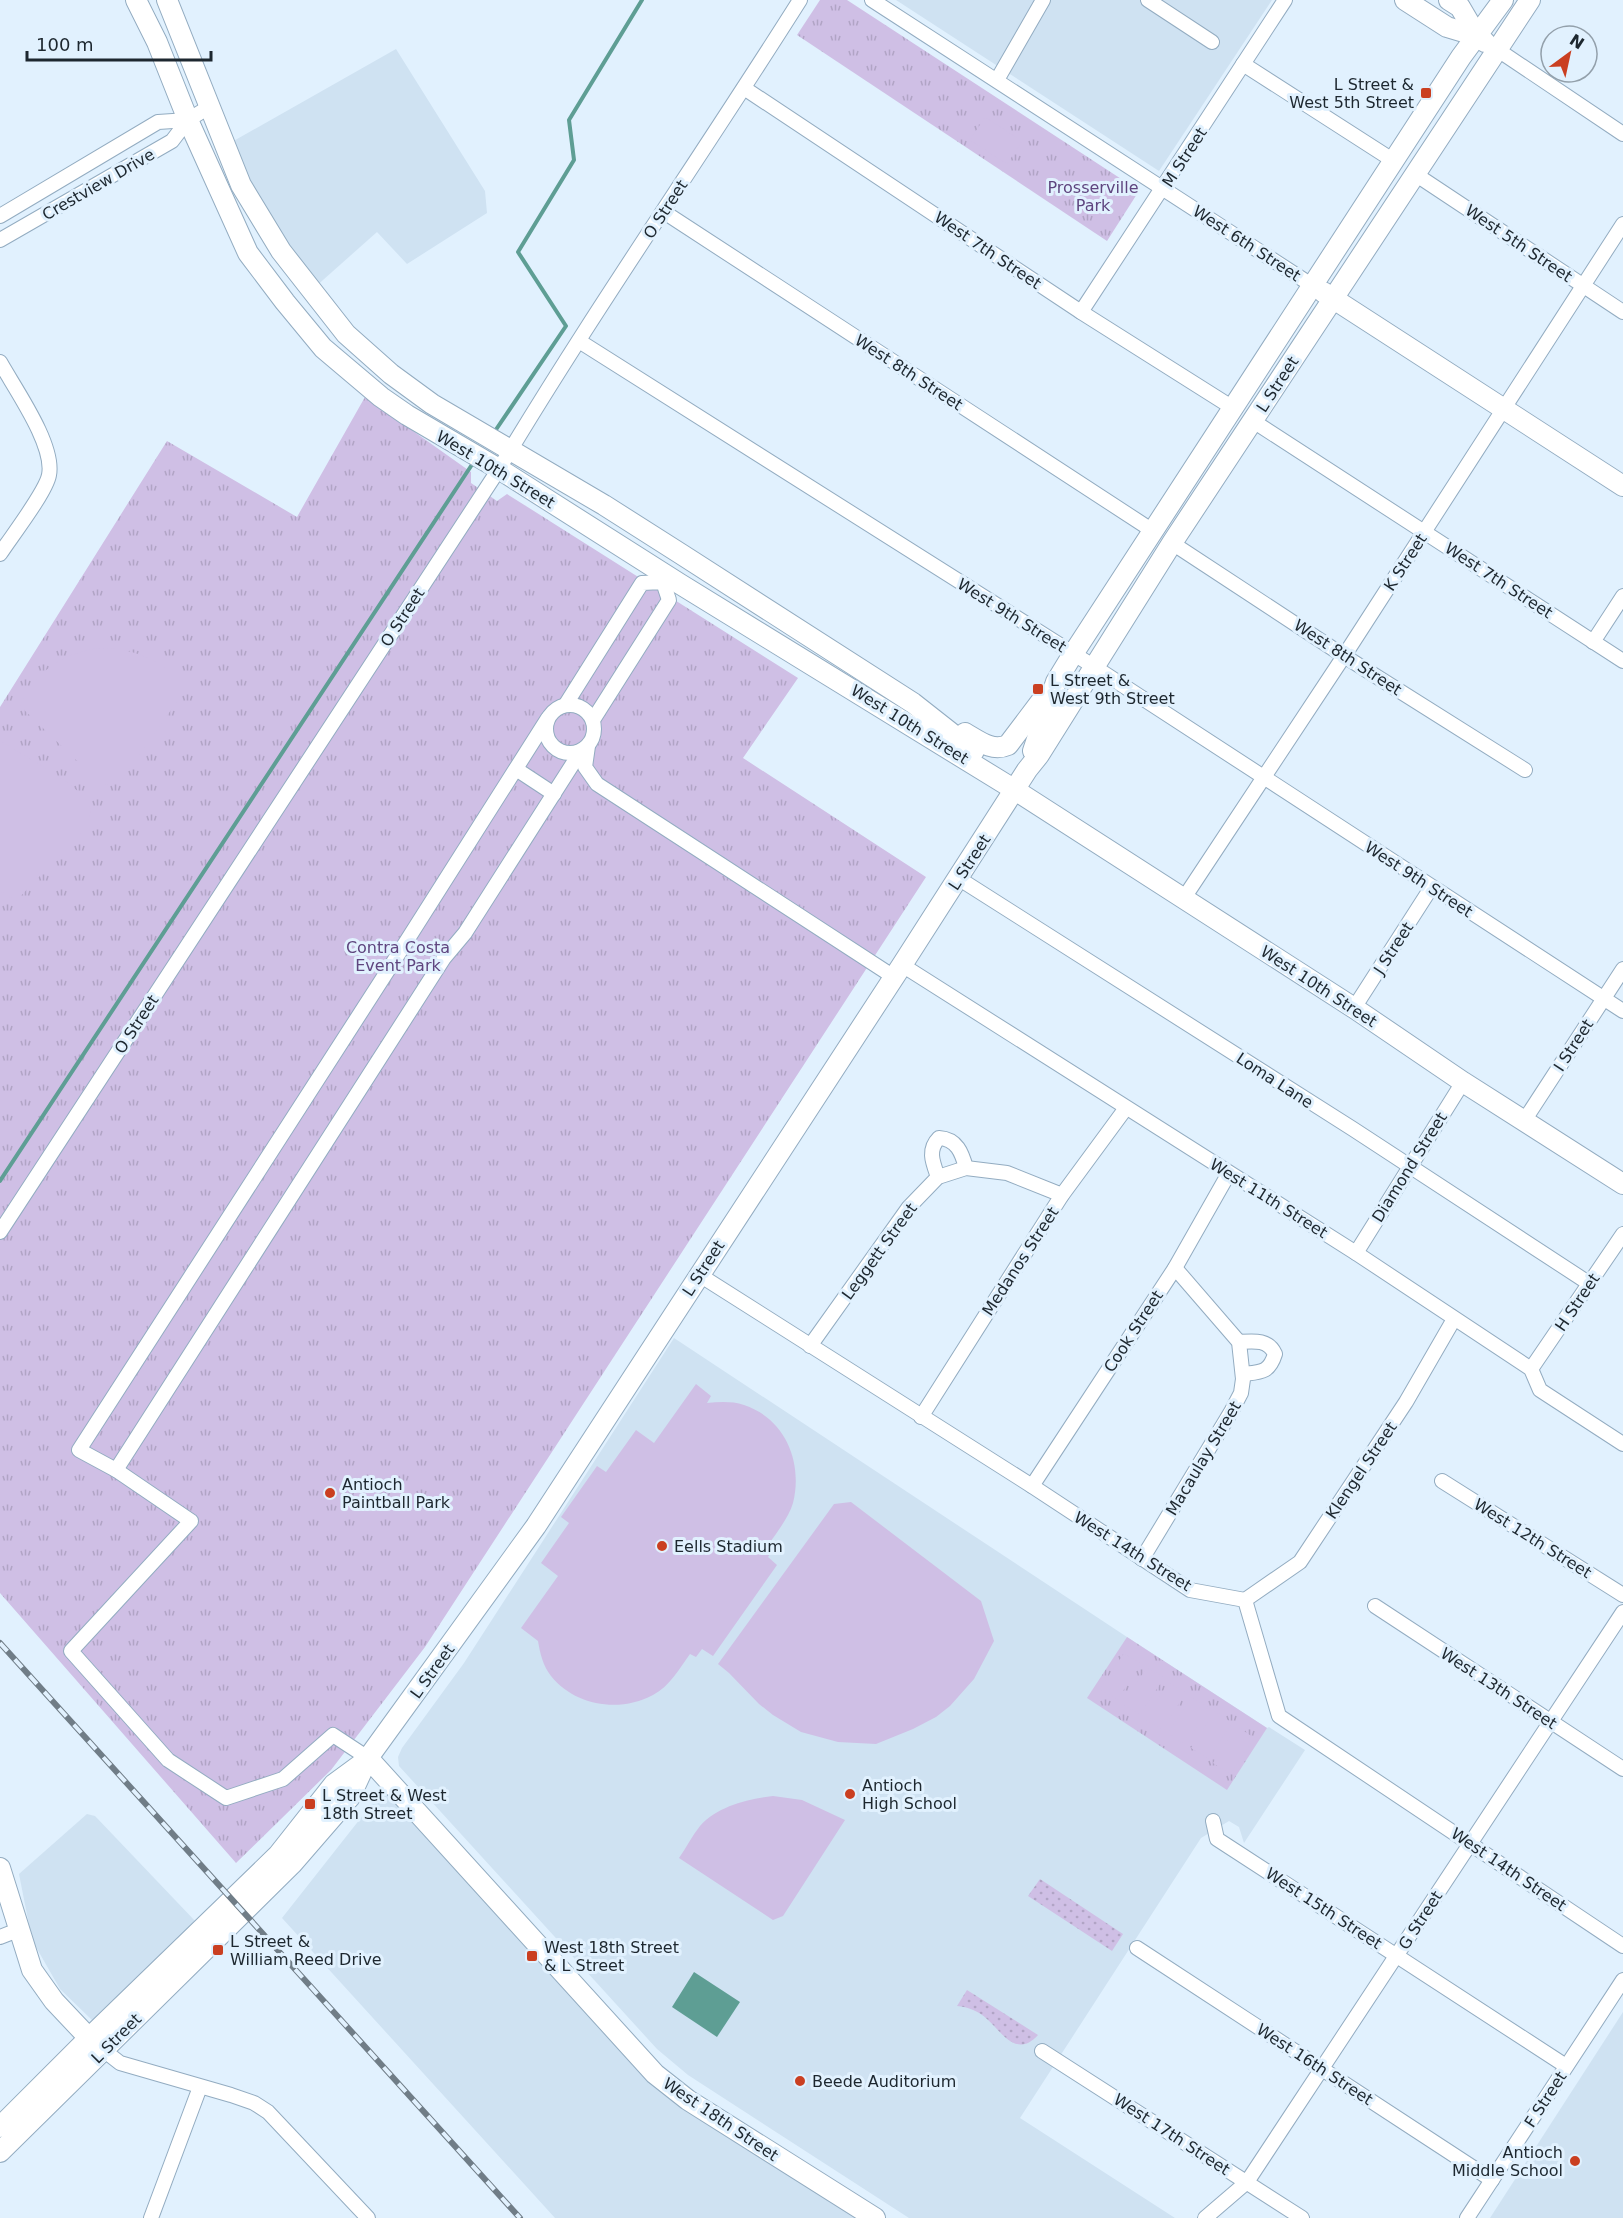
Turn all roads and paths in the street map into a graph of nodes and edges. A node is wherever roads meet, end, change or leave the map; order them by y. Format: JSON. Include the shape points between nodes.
{"nodes":[{"id":1,"x":136,"y":0,"type":"edge"},
{"id":2,"x":167,"y":0,"type":"edge"},
{"id":3,"x":800,"y":0,"type":"edge"},
{"id":4,"x":872,"y":0,"type":"edge"},
{"id":5,"x":1043,"y":0,"type":"edge"},
{"id":6,"x":1148,"y":0,"type":"edge"},
{"id":7,"x":1285,"y":0,"type":"edge"},
{"id":8,"x":1405,"y":0,"type":"edge"},
{"id":9,"x":1449,"y":0,"type":"edge"},
{"id":10,"x":1503,"y":0,"type":"edge"},
{"id":11,"x":1530,"y":0,"type":"edge"},
{"id":12,"x":1477,"y":36,"type":"junction"},
{"id":13,"x":1212,"y":42,"type":"dead end"},
{"id":14,"x":1498,"y":50,"type":"junction"},
{"id":15,"x":1243,"y":64,"type":"junction"},
{"id":16,"x":997,"y":80,"type":"junction"},
{"id":17,"x":744,"y":88,"type":"junction"},
{"id":18,"x":209,"y":107,"type":"junction"},
{"id":19,"x":188,"y":120,"type":"junction"},
{"id":20,"x":1623,"y":134,"type":"edge"},
{"id":21,"x":1394,"y":161,"type":"junction"},
{"id":22,"x":1415,"y":174,"type":"junction"},
{"id":23,"x":1163,"y":189,"type":"junction"},
{"id":24,"x":664,"y":212,"type":"junction"},
{"id":25,"x":0,"y":216,"type":"edge"},
{"id":26,"x":1623,"y":224,"type":"edge"},
{"id":27,"x":0,"y":240,"type":"edge"},
{"id":28,"x":1313,"y":286,"type":"junction"},
{"id":29,"x":1583,"y":286,"type":"junction"},
{"id":30,"x":1333,"y":299,"type":"junction"},
{"id":31,"x":1081,"y":312,"type":"junction"},
{"id":32,"x":1623,"y":312,"type":"edge"},
{"id":33,"x":579,"y":341,"type":"junction"},
{"id":34,"x":0,"y":362,"type":"edge"},
{"id":35,"x":1233,"y":408,"type":"junction"},
{"id":36,"x":1503,"y":409,"type":"junction"},
{"id":37,"x":1253,"y":421,"type":"junction"},
{"id":38,"x":511,"y":449,"type":"junction"},
{"id":39,"x":499,"y":469,"type":"junction"},
{"id":40,"x":1623,"y":486,"type":"edge"},
{"id":41,"x":1154,"y":531,"type":"junction"},
{"id":42,"x":1425,"y":531,"type":"junction"},
{"id":43,"x":1172,"y":543,"type":"junction"},
{"id":44,"x":0,"y":554,"type":"edge"},
{"id":45,"x":681,"y":554,"type":"junction"},
{"id":46,"x":665,"y":579,"type":"junction"},
{"id":47,"x":1623,"y":596,"type":"edge"},
{"id":48,"x":1593,"y":642,"type":"junction"},
{"id":49,"x":1073,"y":654,"type":"junction"},
{"id":50,"x":1344,"y":656,"type":"junction"},
{"id":51,"x":1623,"y":661,"type":"edge"},
{"id":52,"x":1093,"y":666,"type":"junction"},
{"id":53,"x":1056,"y":682,"type":"junction"},
{"id":54,"x":913,"y":703,"type":"junction"},
{"id":55,"x":566,"y":705,"type":"junction"},
{"id":56,"x":548,"y":718,"type":"junction"},
{"id":57,"x":593,"y":720,"type":"junction"},
{"id":58,"x":584,"y":749,"type":"junction"},
{"id":59,"x":516,"y":770,"type":"junction"},
{"id":60,"x":1027,"y":770,"type":"junction"},
{"id":61,"x":1525,"y":770,"type":"dead end"},
{"id":62,"x":1264,"y":778,"type":"junction"},
{"id":63,"x":1015,"y":790,"type":"junction"},
{"id":64,"x":554,"y":794,"type":"junction"},
{"id":65,"x":958,"y":878,"type":"junction"},
{"id":66,"x":1431,"y":888,"type":"junction"},
{"id":67,"x":1184,"y":898,"type":"junction"},
{"id":68,"x":1623,"y":969,"type":"edge"},
{"id":69,"x":898,"y":971,"type":"junction"},
{"id":70,"x":1604,"y":998,"type":"junction"},
{"id":71,"x":1354,"y":1008,"type":"junction"},
{"id":72,"x":1623,"y":1011,"type":"edge"},
{"id":73,"x":1463,"y":1082,"type":"junction"},
{"id":74,"x":1126,"y":1108,"type":"junction"},
{"id":75,"x":1524,"y":1120,"type":"junction"},
{"id":76,"x":1410,"y":1167,"type":"junction"},
{"id":77,"x":966,"y":1168,"type":"junction"},
{"id":78,"x":1229,"y":1173,"type":"junction"},
{"id":79,"x":938,"y":1177,"type":"junction"},
{"id":80,"x":1623,"y":1184,"type":"edge"},
{"id":81,"x":1062,"y":1195,"type":"junction"},
{"id":82,"x":0,"y":1232,"type":"edge"},
{"id":83,"x":1623,"y":1234,"type":"edge"},
{"id":84,"x":1356,"y":1253,"type":"junction"},
{"id":85,"x":1175,"y":1268,"type":"junction"},
{"id":86,"x":699,"y":1274,"type":"junction"},
{"id":87,"x":1590,"y":1284,"type":"junction"},
{"id":88,"x":1454,"y":1319,"type":"junction"},
{"id":89,"x":1239,"y":1342,"type":"junction"},
{"id":90,"x":810,"y":1346,"type":"junction"},
{"id":91,"x":1531,"y":1369,"type":"junction"},
{"id":92,"x":1242,"y":1374,"type":"junction"},
{"id":93,"x":921,"y":1417,"type":"junction"},
{"id":94,"x":1623,"y":1444,"type":"edge"},
{"id":95,"x":116,"y":1470,"type":"junction"},
{"id":96,"x":1442,"y":1480,"type":"dead end"},
{"id":97,"x":1032,"y":1486,"type":"junction"},
{"id":98,"x":1142,"y":1559,"type":"junction"},
{"id":99,"x":1623,"y":1595,"type":"edge"},
{"id":100,"x":1245,"y":1600,"type":"junction"},
{"id":101,"x":1375,"y":1606,"type":"dead end"},
{"id":102,"x":1623,"y":1612,"type":"edge"},
{"id":103,"x":1551,"y":1722,"type":"junction"},
{"id":104,"x":368,"y":1758,"type":"junction"},
{"id":105,"x":1623,"y":1769,"type":"edge"},
{"id":106,"x":1213,"y":1821,"type":"dead end"},
{"id":107,"x":1470,"y":1843,"type":"junction"},
{"id":108,"x":0,"y":1868,"type":"edge"},
{"id":109,"x":9,"y":1933,"type":"edge"},
{"id":110,"x":1623,"y":1946,"type":"edge"},
{"id":111,"x":1137,"y":1948,"type":"dead end"},
{"id":112,"x":1396,"y":1956,"type":"junction"},
{"id":113,"x":1623,"y":1980,"type":"edge"},
{"id":114,"x":96,"y":2044,"type":"junction"},
{"id":115,"x":1042,"y":2051,"type":"dead end"},
{"id":116,"x":1566,"y":2066,"type":"junction"},
{"id":117,"x":1322,"y":2069,"type":"junction"},
{"id":118,"x":200,"y":2087,"type":"junction"},
{"id":119,"x":0,"y":2127,"type":"edge"},
{"id":120,"x":0,"y":2152,"type":"edge"},
{"id":121,"x":1492,"y":2180,"type":"junction"},
{"id":122,"x":1247,"y":2182,"type":"junction"},
{"id":123,"x":366,"y":2217,"type":"edge"},
{"id":124,"x":151,"y":2218,"type":"edge"},
{"id":125,"x":875,"y":2218,"type":"edge"},
{"id":126,"x":1205,"y":2218,"type":"edge"},
{"id":127,"x":1302,"y":2218,"type":"edge"},
{"id":128,"x":1467,"y":2218,"type":"edge"}],
"edges":[{"from":1,"to":19,"type":"main road","name":"West 10th Street"},
{"from":2,"to":18,"type":"main road","name":"West 10th Street"},
{"from":3,"to":17,"type":"street","name":"O Street"},
{"from":4,"to":16,"type":"street","name":"West 6th Street"},
{"from":5,"to":16,"type":"street"},
{"from":6,"to":13,"type":"street"},
{"from":7,"to":15,"type":"street","name":"M Street"},
{"from":8,"to":12,"type":"main road","via":[[1447,27]]},
{"from":9,"to":12,"type":"main road","via":[[1460,7]]},
{"from":10,"to":12,"type":"main road","name":"L Street"},
{"from":11,"to":14,"type":"main road","name":"L Street"},
{"from":12,"to":14,"type":"main road"},
{"from":12,"to":21,"type":"main road","name":"L Street"},
{"from":14,"to":20,"type":"street"},
{"from":14,"to":22,"type":"main road","name":"L Street"},
{"from":15,"to":21,"type":"street"},
{"from":15,"to":23,"type":"street","name":"M Street"},
{"from":16,"to":23,"type":"street","name":"West 6th Street"},
{"from":17,"to":24,"type":"street","name":"O Street"},
{"from":17,"to":31,"type":"street","name":"West 7th Street"},
{"from":18,"to":19,"type":"street","name":"Crestview Drive"},
{"from":18,"to":38,"type":"main road","name":"West 10th Street","via":[[241,185],[281,251],[346,334],[432,404]]},
{"from":19,"to":25,"type":"street","name":"Crestview Drive","via":[[158,122]]},
{"from":19,"to":27,"type":"street","name":"Crestview Drive","via":[[172,141]]},
{"from":19,"to":39,"type":"main road","name":"West 10th Street","via":[[248,253],[323,348],[398,409]]},
{"from":21,"to":28,"type":"main road","name":"L Street"},
{"from":22,"to":29,"type":"street","name":"West 5th Street"},
{"from":22,"to":30,"type":"main road","name":"L Street"},
{"from":23,"to":28,"type":"street","name":"West 6th Street"},
{"from":23,"to":31,"type":"street","name":"M Street"},
{"from":24,"to":33,"type":"street","name":"O Street"},
{"from":24,"to":41,"type":"street","name":"West 8th Street"},
{"from":26,"to":29,"type":"street","name":"K Street"},
{"from":28,"to":30,"type":"main road","name":"West 6th Street"},
{"from":28,"to":35,"type":"main road","name":"L Street"},
{"from":29,"to":32,"type":"street","name":"West 5th Street"},
{"from":29,"to":36,"type":"street","name":"K Street"},
{"from":30,"to":36,"type":"main road","name":"West 6th Street"},
{"from":30,"to":37,"type":"main road","name":"L Street"},
{"from":31,"to":35,"type":"street","name":"West 7th Street"},
{"from":33,"to":38,"type":"street","name":"O Street"},
{"from":33,"to":49,"type":"street","name":"West 9th Street"},
{"from":34,"to":44,"type":"street","via":[[39,430],[50,459],[49,477]]},
{"from":35,"to":41,"type":"main road","name":"L Street"},
{"from":36,"to":40,"type":"main road","name":"West 6th Street"},
{"from":36,"to":42,"type":"street","name":"K Street"},
{"from":37,"to":42,"type":"street","name":"West 7th Street"},
{"from":37,"to":43,"type":"main road","name":"L Street"},
{"from":38,"to":39,"type":"street","name":"O Street"},
{"from":38,"to":45,"type":"main road","name":"West 10th Street"},
{"from":39,"to":46,"type":"main road","name":"West 10th Street"},
{"from":39,"to":82,"type":"street","name":"O Street"},
{"from":41,"to":49,"type":"main road","name":"L Street"},
{"from":42,"to":48,"type":"street","name":"West 7th Street"},
{"from":42,"to":50,"type":"street","name":"K Street"},
{"from":43,"to":50,"type":"street","name":"West 8th Street"},
{"from":43,"to":52,"type":"main road","name":"L Street"},
{"from":45,"to":46,"type":"street"},
{"from":45,"to":54,"type":"main road","name":"West 10th Street"},
{"from":46,"to":55,"type":"street","via":[[642,583]]},
{"from":46,"to":57,"type":"street","via":[[669,600]]},
{"from":46,"to":63,"type":"main road","name":"West 10th Street"},
{"from":47,"to":48,"type":"street"},
{"from":48,"to":51,"type":"street","name":"West 7th Street"},
{"from":49,"to":52,"type":"street","name":"West 9th Street"},
{"from":49,"to":53,"type":"main road","name":"L Street"},
{"from":50,"to":61,"type":"street","name":"West 8th Street"},
{"from":50,"to":62,"type":"street","name":"K Street"},
{"from":52,"to":60,"type":"main road","name":"L Street"},
{"from":52,"to":62,"type":"street","name":"West 9th Street"},
{"from":53,"to":54,"type":"main road","via":[[1008,745],[1000,748],[986,745]]},
{"from":53,"to":60,"type":"main road","name":"L Street"},
{"from":54,"to":63,"type":"main road","name":"West 10th Street","via":[[1000,772]]},
{"from":55,"to":56,"type":"street"},
{"from":55,"to":57,"type":"street","via":[[581,706]]},
{"from":56,"to":58,"type":"street","via":[[550,743],[564,753]]},
{"from":56,"to":59,"type":"street"},
{"from":57,"to":58,"type":"street","via":[[595,731]]},
{"from":58,"to":64,"type":"street"},
{"from":58,"to":69,"type":"street","name":"West 11th Street","via":[[585,767],[597,784]]},
{"from":59,"to":64,"type":"street"},
{"from":59,"to":95,"type":"street","via":[[79,1450]]},
{"from":60,"to":63,"type":"main road","name":"L Street"},
{"from":62,"to":66,"type":"street","name":"West 9th Street"},
{"from":62,"to":67,"type":"street","name":"K Street"},
{"from":63,"to":65,"type":"main road","name":"L Street"},
{"from":63,"to":67,"type":"main road","name":"West 10th Street"},
{"from":64,"to":95,"type":"street","via":[[465,933],[444,958]]},
{"from":65,"to":69,"type":"main road","name":"L Street"},
{"from":65,"to":76,"type":"street","name":"Loma Lane"},
{"from":66,"to":70,"type":"street","name":"West 9th Street"},
{"from":66,"to":71,"type":"street","name":"J Street"},
{"from":67,"to":71,"type":"main road","name":"West 10th Street"},
{"from":68,"to":70,"type":"street","name":"I Street"},
{"from":69,"to":74,"type":"street","name":"West 11th Street"},
{"from":69,"to":86,"type":"main road","name":"L Street"},
{"from":70,"to":72,"type":"street","name":"West 9th Street"},
{"from":70,"to":75,"type":"street","name":"I Street"},
{"from":71,"to":73,"type":"main road","name":"West 10th Street"},
{"from":73,"to":75,"type":"main road","name":"West 10th Street"},
{"from":73,"to":76,"type":"street","name":"Diamond Street"},
{"from":74,"to":78,"type":"street","name":"West 11th Street"},
{"from":74,"to":81,"type":"street","name":"Medanos Street"},
{"from":75,"to":80,"type":"main road","name":"West 10th Street"},
{"from":76,"to":84,"type":"street","name":"Diamond Street"},
{"from":76,"to":87,"type":"street","name":"Loma Lane"},
{"from":77,"to":79,"type":"street","name":"Leggett Street"},
{"from":77,"to":79,"type":"street","via":[[957,1145],[939,1138],[933,1144],[931,1159]]},
{"from":77,"to":81,"type":"street","name":"Leggett Street","via":[[1007,1173]]},
{"from":78,"to":84,"type":"street","name":"West 11th Street"},
{"from":78,"to":85,"type":"street","name":"Cook Street"},
{"from":79,"to":90,"type":"street","name":"Leggett Street","via":[[909,1207]]},
{"from":81,"to":93,"type":"street","name":"Medanos Street"},
{"from":83,"to":87,"type":"street","name":"H Street"},
{"from":84,"to":88,"type":"street","name":"West 11th Street"},
{"from":85,"to":89,"type":"street"},
{"from":85,"to":97,"type":"street","name":"Cook Street"},
{"from":86,"to":90,"type":"street","name":"West 14th Street"},
{"from":86,"to":104,"type":"main road","name":"L Street","via":[[536,1526]]},
{"from":87,"to":91,"type":"street","name":"H Street"},
{"from":88,"to":91,"type":"street","name":"West 11th Street"},
{"from":88,"to":100,"type":"street","name":"Klengel Street","via":[[1406,1402],[1300,1562]]},
{"from":89,"to":92,"type":"street","name":"Macaulay Street"},
{"from":89,"to":92,"type":"street","via":[[1261,1341],[1271,1346],[1275,1354],[1272,1364],[1262,1372]]},
{"from":90,"to":93,"type":"street","name":"West 14th Street"},
{"from":91,"to":94,"type":"street","name":"West 11th Street","via":[[1540,1390]]},
{"from":92,"to":98,"type":"street","name":"Macaulay Street","via":[[1241,1393],[1232,1412]]},
{"from":93,"to":97,"type":"street","name":"West 14th Street"},
{"from":95,"to":104,"type":"street","via":[[191,1521],[71,1651],[168,1760],[226,1798],[283,1779],[333,1735]]},
{"from":96,"to":99,"type":"street","name":"West 12th Street"},
{"from":97,"to":98,"type":"street","name":"West 14th Street"},
{"from":98,"to":100,"type":"street","name":"West 14th Street","via":[[1190,1590]]},
{"from":100,"to":107,"type":"street","name":"West 14th Street","via":[[1280,1716]]},
{"from":101,"to":103,"type":"street","name":"West 13th Street"},
{"from":102,"to":103,"type":"street","name":"G Street"},
{"from":103,"to":105,"type":"street","name":"West 13th Street"},
{"from":103,"to":107,"type":"street","name":"G Street"},
{"from":104,"to":114,"type":"main road","name":"L Street","via":[[334,1784],[278,1855]]},
{"from":104,"to":125,"type":"main road","name":"West 18th Street","via":[[655,2074],[688,2100]]},
{"from":106,"to":112,"type":"street","name":"West 15th Street","via":[[1217,1839]]},
{"from":107,"to":110,"type":"street","name":"West 14th Street"},
{"from":107,"to":112,"type":"street","name":"G Street"},
{"from":108,"to":109,"type":"main road"},
{"from":109,"to":114,"type":"main road","via":[[54,2001]]},
{"from":111,"to":117,"type":"street","name":"West 16th Street"},
{"from":112,"to":116,"type":"street","name":"West 15th Street"},
{"from":112,"to":117,"type":"street","name":"G Street"},
{"from":113,"to":116,"type":"street","name":"F Street"},
{"from":114,"to":118,"type":"street","via":[[120,2063]]},
{"from":114,"to":119,"type":"main road","name":"L Street"},
{"from":114,"to":120,"type":"main road","name":"L Street"},
{"from":115,"to":122,"type":"street","name":"West 17th Street"},
{"from":116,"to":121,"type":"street","name":"F Street"},
{"from":117,"to":121,"type":"street","name":"West 16th Street"},
{"from":117,"to":122,"type":"street","name":"G Street"},
{"from":118,"to":123,"type":"street","via":[[231,2094],[268,2112]]},
{"from":118,"to":124,"type":"street"},
{"from":121,"to":128,"type":"street","name":"F Street"},
{"from":122,"to":126,"type":"street","name":"G Street"},
{"from":122,"to":127,"type":"street","name":"West 17th Street"}]}
